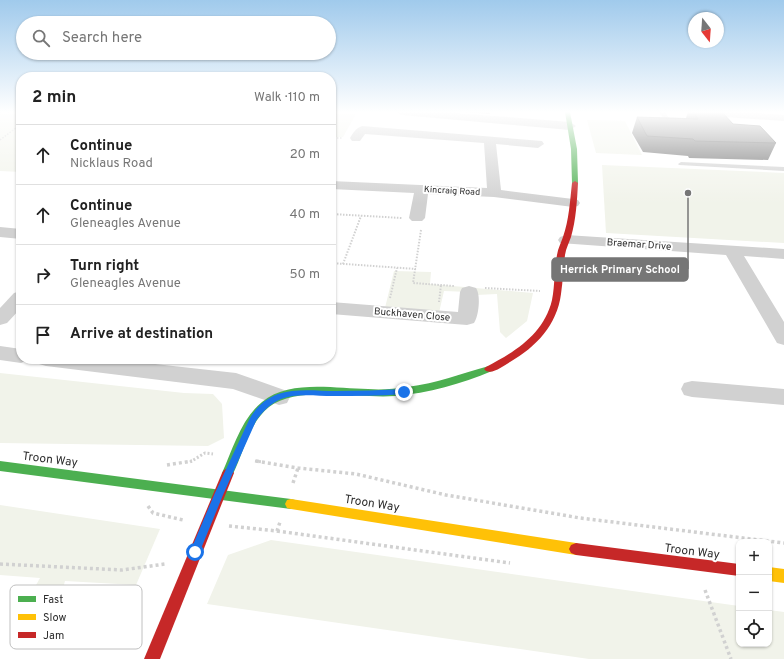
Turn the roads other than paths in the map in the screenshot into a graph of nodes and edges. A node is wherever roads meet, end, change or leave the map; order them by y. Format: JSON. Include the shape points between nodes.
{"nodes":[{"id":1,"x":490,"y":143,"type":"edge"},
{"id":2,"x":518,"y":143,"type":"edge"},
{"id":3,"x":573,"y":143,"type":"edge"},
{"id":4,"x":538,"y":144,"type":"dead end"},
{"id":5,"x":681,"y":164,"type":"dead end"},
{"id":6,"x":784,"y":168,"type":"edge"},
{"id":7,"x":336,"y":185,"type":"edge"},
{"id":8,"x":422,"y":189,"type":"junction"},
{"id":9,"x":494,"y":192,"type":"junction"},
{"id":10,"x":573,"y":203,"type":"junction"},
{"id":11,"x":417,"y":218,"type":"road end"},
{"id":12,"x":0,"y":232,"type":"edge"},
{"id":13,"x":16,"y":234,"type":"edge"},
{"id":14,"x":566,"y":240,"type":"junction"},
{"id":15,"x":732,"y":251,"type":"junction"},
{"id":16,"x":784,"y":254,"type":"edge"},
{"id":17,"x":470,"y":289,"type":"road end"},
{"id":18,"x":16,"y":302,"type":"edge"},
{"id":19,"x":336,"y":308,"type":"edge"},
{"id":20,"x":0,"y":319,"type":"edge"},
{"id":21,"x":784,"y":338,"type":"edge"},
{"id":22,"x":0,"y":353,"type":"edge"},
{"id":23,"x":16,"y":355,"type":"edge"},
{"id":24,"x":125,"y":364,"type":"edge"},
{"id":25,"x":141,"y":365,"type":"edge"},
{"id":26,"x":692,"y":389,"type":"dead end"},
{"id":27,"x":279,"y":397,"type":"junction"},
{"id":28,"x":784,"y":397,"type":"edge"},
{"id":29,"x":0,"y":466,"type":"edge"},
{"id":30,"x":218,"y":495,"type":"junction"},
{"id":31,"x":736,"y":570,"type":"edge"},
{"id":32,"x":772,"y":574,"type":"edge"},
{"id":33,"x":784,"y":576,"type":"edge"},
{"id":34,"x":152,"y":659,"type":"edge"}],
"edges":[{"from":1,"to":9,"type":"street"},
{"from":2,"to":4,"type":"street"},
{"from":3,"to":10,"type":"main road"},
{"from":5,"to":6,"type":"lane"},
{"from":7,"to":8,"type":"street","name":"Kincraig Road"},
{"from":8,"to":9,"type":"street","name":"Kincraig Road"},
{"from":8,"to":11,"type":"street"},
{"from":9,"to":10,"type":"street","name":"Kincraig Road"},
{"from":10,"to":14,"type":"main road"},
{"from":12,"to":13,"type":"street"},
{"from":14,"to":15,"type":"street","name":"Braemar Drive"},
{"from":14,"to":27,"type":"main road","via":[[561,252],[558,292],[547,325],[531,343],[508,359],[480,374],[444,385],[404,392],[312,392]]},
{"from":15,"to":16,"type":"street","name":"Braemar Drive"},
{"from":15,"to":21,"type":"street"},
{"from":17,"to":19,"type":"street","name":"Buckhaven Close","via":[[466,319]]},
{"from":18,"to":20,"type":"street"},
{"from":22,"to":23,"type":"street"},
{"from":24,"to":25,"type":"street"},
{"from":25,"to":27,"type":"street","via":[[236,381]]},
{"from":26,"to":28,"type":"street"},
{"from":27,"to":30,"type":"main road","via":[[259,411],[252,420]]},
{"from":29,"to":30,"type":"main road","name":"Troon Way"},
{"from":30,"to":31,"type":"main road","name":"Troon Way","via":[[286,503],[611,554]]},
{"from":30,"to":34,"type":"main road"},
{"from":32,"to":33,"type":"main road"}]}
